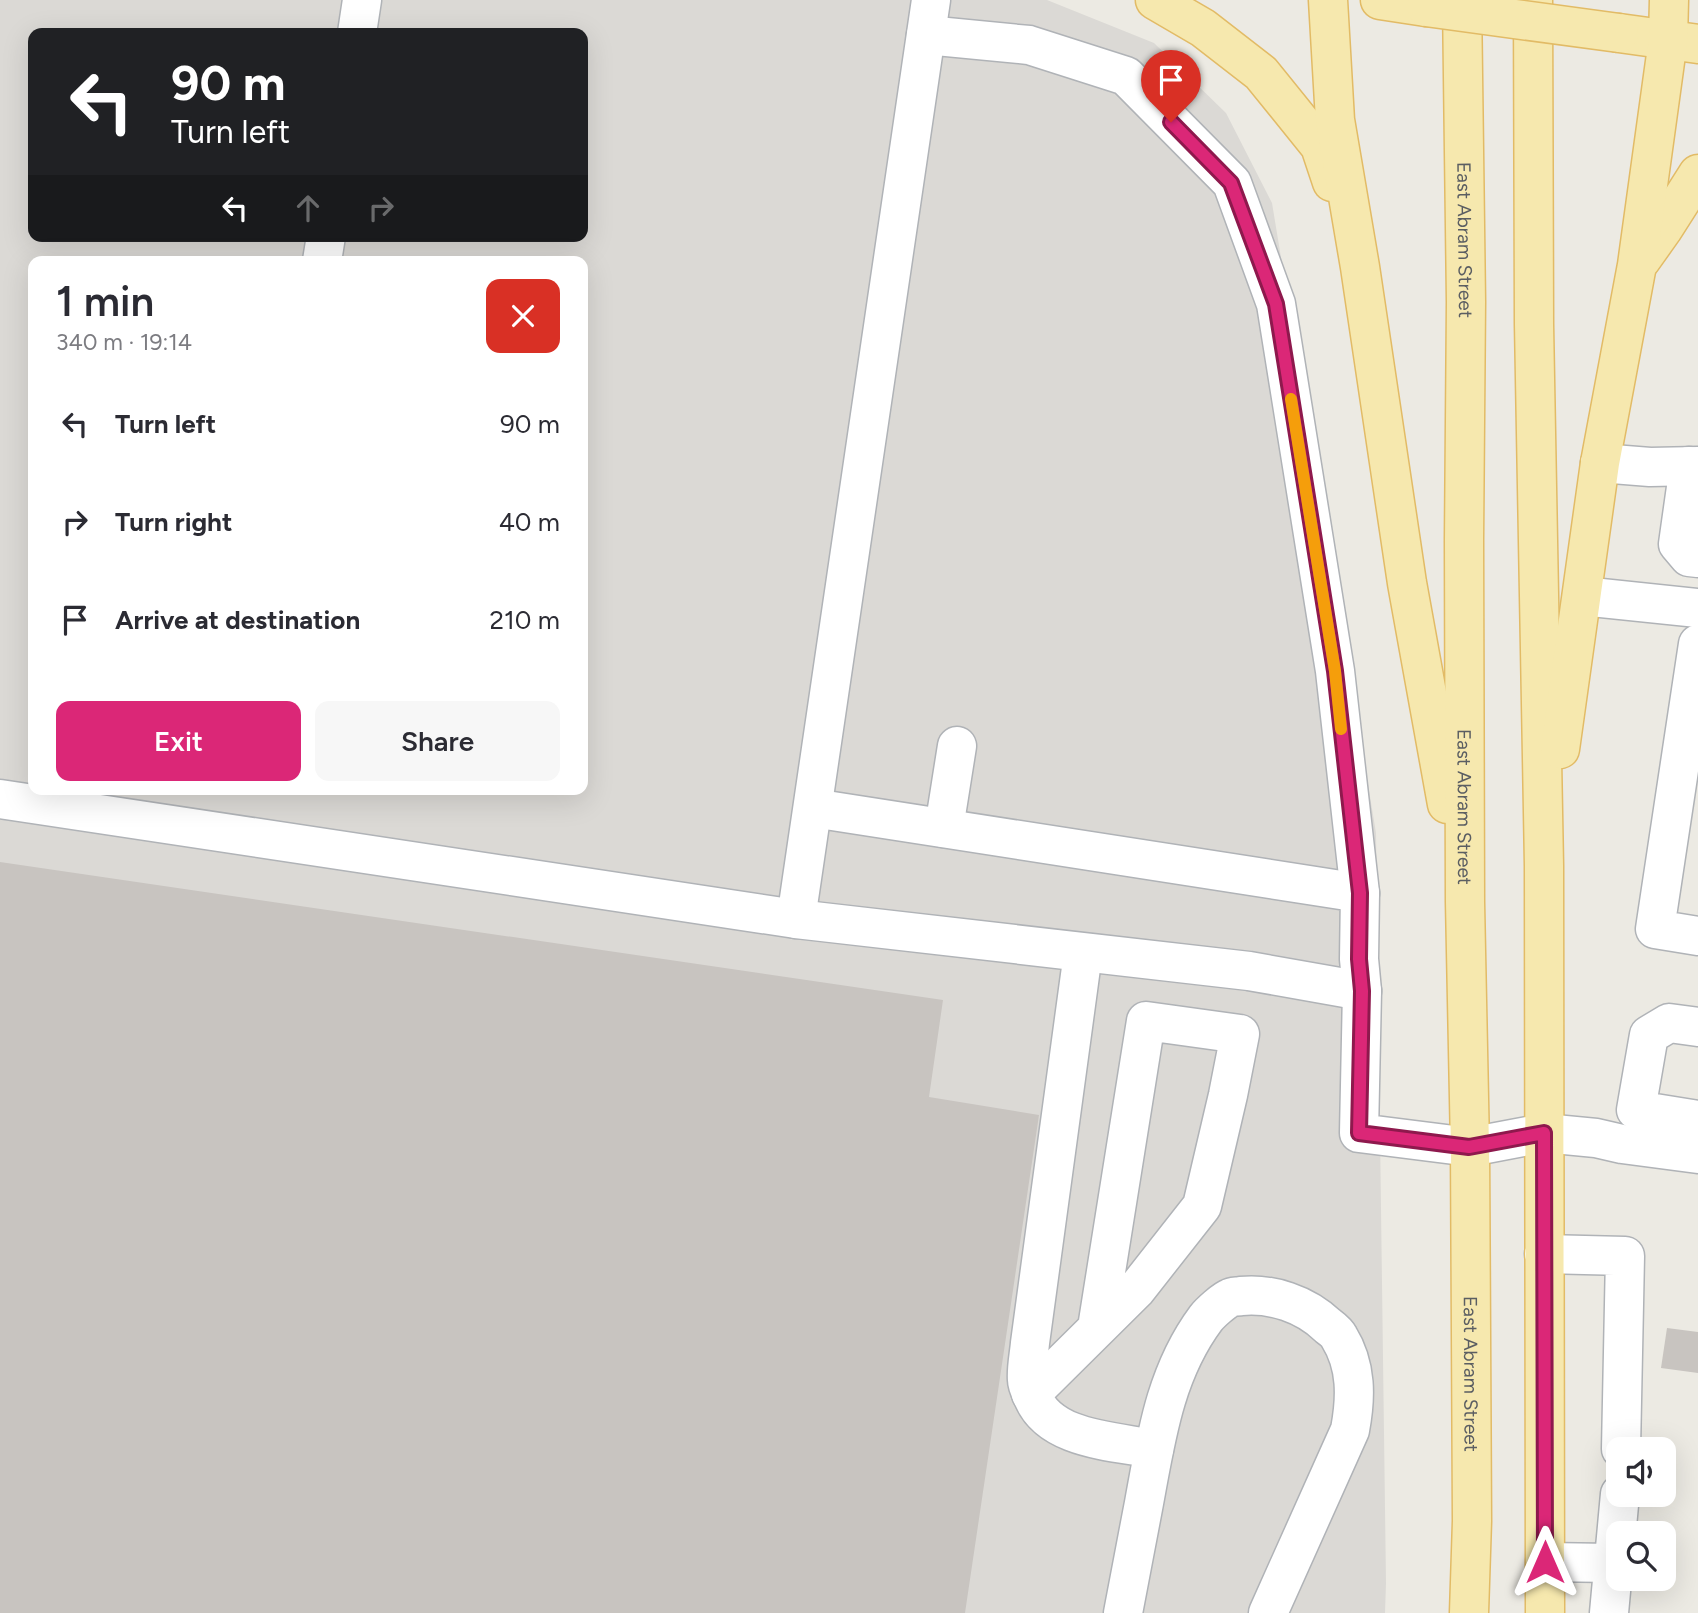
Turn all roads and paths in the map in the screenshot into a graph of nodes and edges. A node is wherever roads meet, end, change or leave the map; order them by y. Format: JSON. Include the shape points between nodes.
{"nodes":[{"id":1,"x":362,"y":0,"type":"edge"},
{"id":2,"x":1155,"y":0,"type":"edge"},
{"id":3,"x":1328,"y":0,"type":"edge"},
{"id":4,"x":1380,"y":0,"type":"edge"},
{"id":5,"x":1533,"y":0,"type":"edge"},
{"id":6,"x":1669,"y":0,"type":"edge"},
{"id":7,"x":1444,"y":3,"type":"edge"},
{"id":8,"x":928,"y":17,"type":"edge"},
{"id":9,"x":358,"y":28,"type":"edge"},
{"id":10,"x":1683,"y":42,"type":"edge"},
{"id":11,"x":1698,"y":174,"type":"edge"},
{"id":12,"x":1637,"y":265,"type":"junction"},
{"id":13,"x":1360,"y":267,"type":"junction"},
{"id":14,"x":1600,"y":463,"type":"junction"},
{"id":15,"x":1693,"y":466,"type":"edge"},
{"id":16,"x":1698,"y":558,"type":"edge"},
{"id":17,"x":1582,"y":596,"type":"junction"},
{"id":18,"x":1698,"y":608,"type":"edge"},
{"id":19,"x":1696,"y":665,"type":"edge"},
{"id":20,"x":957,"y":746,"type":"dead end"},
{"id":21,"x":1689,"y":764,"type":"edge"},
{"id":22,"x":0,"y":799,"type":"edge"},
{"id":23,"x":813,"y":808,"type":"junction"},
{"id":24,"x":944,"y":828,"type":"junction"},
{"id":25,"x":1683,"y":848,"type":"edge"},
{"id":26,"x":1544,"y":866,"type":"junction"},
{"id":27,"x":1360,"y":893,"type":"junction"},
{"id":28,"x":1465,"y":902,"type":"junction"},
{"id":29,"x":796,"y":919,"type":"junction"},
{"id":30,"x":1698,"y":936,"type":"edge"},
{"id":31,"x":1083,"y":953,"type":"junction"},
{"id":32,"x":1362,"y":991,"type":"junction"},
{"id":33,"x":1698,"y":1027,"type":"edge"},
{"id":34,"x":1698,"y":1120,"type":"edge"},
{"id":35,"x":1544,"y":1133,"type":"junction"},
{"id":36,"x":1469,"y":1147,"type":"junction"},
{"id":37,"x":1698,"y":1154,"type":"edge"},
{"id":38,"x":1544,"y":1254,"type":"junction"},
{"id":39,"x":1097,"y":1328,"type":"junction"},
{"id":40,"x":1031,"y":1394,"type":"junction"},
{"id":41,"x":1621,"y":1437,"type":"edge"},
{"id":42,"x":1154,"y":1449,"type":"junction"},
{"id":43,"x":1545,"y":1562,"type":"junction"},
{"id":44,"x":1606,"y":1563,"type":"edge"},
{"id":45,"x":1611,"y":1591,"type":"edge"},
{"id":46,"x":1123,"y":1613,"type":"edge"},
{"id":47,"x":1268,"y":1613,"type":"edge"},
{"id":48,"x":1469,"y":1613,"type":"edge"},
{"id":49,"x":1545,"y":1613,"type":"edge"},
{"id":50,"x":1609,"y":1613,"type":"edge"}],
"edges":[{"from":1,"to":9,"type":"lane"},
{"from":2,"to":13,"type":"main road","via":[[1203,28],[1261,74],[1320,146]]},
{"from":3,"to":13,"type":"main road","via":[[1335,120]]},
{"from":4,"to":7,"type":"main road"},
{"from":5,"to":26,"type":"main road"},
{"from":6,"to":10,"type":"main road"},
{"from":7,"to":10,"type":"main road","bridge":true},
{"from":7,"to":28,"type":"main road","name":"East Abram Street","via":[[1466,302]]},
{"from":8,"to":23,"type":"lane"},
{"from":8,"to":27,"type":"lane","via":[[1126,76],[1231,183],[1276,304],[1335,671]]},
{"from":10,"to":12,"type":"main road"},
{"from":11,"to":12,"type":"main road"},
{"from":12,"to":14,"type":"main road"},
{"from":13,"to":28,"type":"main road","via":[[1407,583]]},
{"from":14,"to":15,"type":"lane"},
{"from":14,"to":17,"type":"main road"},
{"from":15,"to":16,"type":"lane","via":[[1678,544],[1689,557]]},
{"from":17,"to":18,"type":"lane"},
{"from":17,"to":26,"type":"main road"},
{"from":19,"to":21,"type":"lane"},
{"from":20,"to":24,"type":"lane"},
{"from":21,"to":25,"type":"lane"},
{"from":22,"to":29,"type":"lane"},
{"from":23,"to":24,"type":"lane"},
{"from":23,"to":29,"type":"lane"},
{"from":24,"to":27,"type":"lane"},
{"from":25,"to":30,"type":"lane","via":[[1656,929]]},
{"from":26,"to":35,"type":"main road"},
{"from":27,"to":32,"type":"lane"},
{"from":28,"to":36,"type":"main road","name":"East Abram Street"},
{"from":29,"to":31,"type":"lane"},
{"from":31,"to":32,"type":"lane","via":[[1249,971]]},
{"from":31,"to":40,"type":"lane","via":[[1030,1343],[1026,1382]]},
{"from":32,"to":36,"type":"lane","via":[[1359,1133]]},
{"from":33,"to":34,"type":"lane","via":[[1669,1023],[1649,1035],[1636,1110]]},
{"from":35,"to":36,"type":"lane"},
{"from":35,"to":37,"type":"lane"},
{"from":35,"to":38,"type":"main road"},
{"from":36,"to":48,"type":"main road","name":"East Abram Street"},
{"from":38,"to":41,"type":"lane","via":[[1625,1256]]},
{"from":38,"to":43,"type":"main road"},
{"from":39,"to":39,"type":"lane","via":[[1136,1290],[1202,1206],[1240,1034],[1146,1021]]},
{"from":39,"to":40,"type":"lane"},
{"from":40,"to":42,"type":"lane","via":[[1045,1417],[1063,1430]]},
{"from":42,"to":46,"type":"lane"},
{"from":42,"to":47,"type":"lane","via":[[1170,1386],[1187,1347],[1208,1316],[1230,1298],[1277,1298],[1318,1317],[1339,1336],[1354,1382],[1350,1430]]},
{"from":43,"to":44,"type":"lane"},
{"from":43,"to":49,"type":"main road"},
{"from":45,"to":50,"type":"lane"}]}
